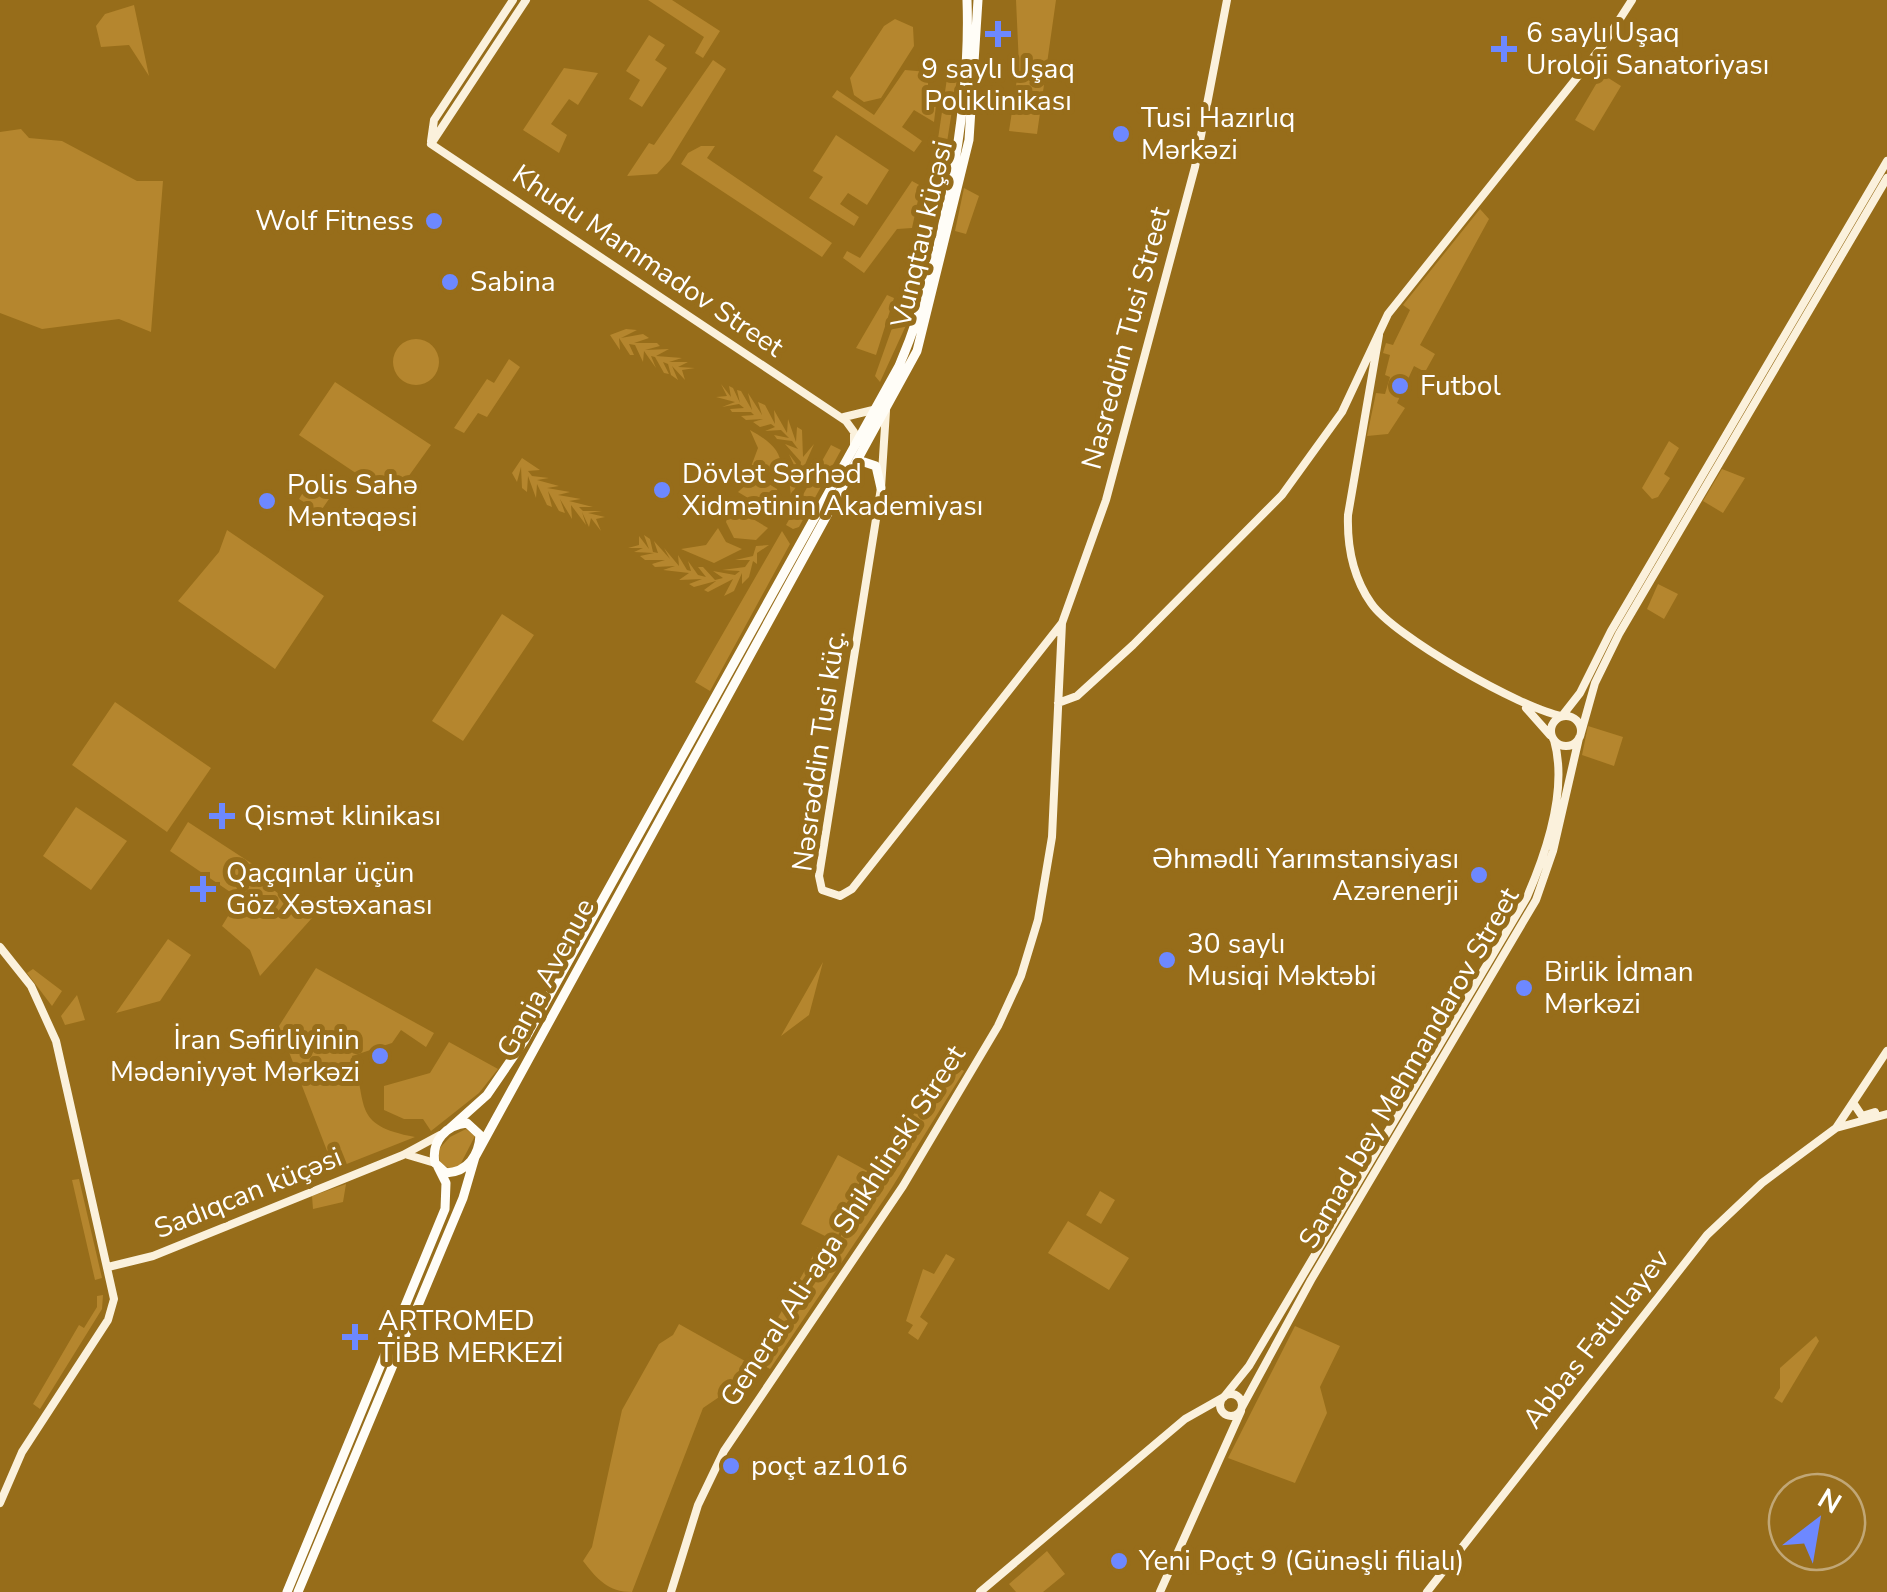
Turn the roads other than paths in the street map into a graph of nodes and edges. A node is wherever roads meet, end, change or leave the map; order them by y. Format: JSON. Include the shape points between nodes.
{"nodes":[{"id":1,"x":513,"y":0,"type":"edge"},
{"id":2,"x":526,"y":0,"type":"edge"},
{"id":3,"x":967,"y":0,"type":"edge"},
{"id":4,"x":978,"y":0,"type":"edge"},
{"id":5,"x":1227,"y":0,"type":"edge"},
{"id":6,"x":1632,"y":0,"type":"edge"},
{"id":7,"x":431,"y":144,"type":"junction"},
{"id":8,"x":1887,"y":161,"type":"edge"},
{"id":9,"x":1887,"y":178,"type":"edge"},
{"id":10,"x":1379,"y":335,"type":"junction"},
{"id":11,"x":904,"y":368,"type":"junction"},
{"id":12,"x":885,"y":392,"type":"joint"},
{"id":13,"x":1351,"y":395,"type":"junction"},
{"id":14,"x":881,"y":410,"type":"junction"},
{"id":15,"x":1367,"y":414,"type":"junction"},
{"id":16,"x":839,"y":416,"type":"junction"},
{"id":17,"x":854,"y":445,"type":"junction"},
{"id":18,"x":852,"y":469,"type":"junction"},
{"id":19,"x":880,"y":488,"type":"junction"},
{"id":20,"x":1062,"y":623,"type":"junction"},
{"id":21,"x":1037,"y":654,"type":"junction"},
{"id":22,"x":1059,"y":660,"type":"junction"},
{"id":23,"x":1058,"y":703,"type":"junction"},
{"id":24,"x":1523,"y":704,"type":"junction"},
{"id":25,"x":1562,"y":716,"type":"junction"},
{"id":26,"x":1580,"y":735,"type":"junction"},
{"id":27,"x":1552,"y":738,"type":"junction"},
{"id":28,"x":0,"y":947,"type":"edge"},
{"id":29,"x":1887,"y":1051,"type":"edge"},
{"id":30,"x":1854,"y":1104,"type":"junction"},
{"id":31,"x":1887,"y":1110,"type":"edge"},
{"id":32,"x":1873,"y":1115,"type":"junction"},
{"id":33,"x":1836,"y":1128,"type":"junction"},
{"id":34,"x":446,"y":1130,"type":"junction"},
{"id":35,"x":403,"y":1155,"type":"junction"},
{"id":36,"x":475,"y":1157,"type":"junction"},
{"id":37,"x":437,"y":1165,"type":"junction"},
{"id":38,"x":108,"y":1268,"type":"junction"},
{"id":39,"x":1224,"y":1397,"type":"junction"},
{"id":40,"x":1241,"y":1409,"type":"junction"},
{"id":41,"x":1198,"y":1410,"type":"junction"},
{"id":42,"x":1224,"y":1414,"type":"junction"},
{"id":43,"x":1227,"y":1444,"type":"junction"},
{"id":44,"x":0,"y":1503,"type":"edge"},
{"id":45,"x":287,"y":1592,"type":"edge"},
{"id":46,"x":298,"y":1592,"type":"edge"},
{"id":47,"x":672,"y":1592,"type":"edge"},
{"id":48,"x":980,"y":1592,"type":"edge"},
{"id":49,"x":1160,"y":1592,"type":"edge"},
{"id":50,"x":1427,"y":1592,"type":"edge"}],
"edges":[{"from":1,"to":7,"type":"main road","via":[[434,120]]},
{"from":2,"to":7,"type":"main road"},
{"from":3,"to":11,"type":"main road","via":[[957,141]]},
{"from":4,"to":11,"type":"main road","name":"Vunqtau küçəsi","via":[[968,140],[940,267]]},
{"from":5,"to":20,"type":"main road","name":"Nasreddin Tusi Street","via":[[1196,168],[1106,500]]},
{"from":6,"to":10,"type":"main road","via":[[1388,314]]},
{"from":7,"to":16,"type":"main road","name":"Khudu Mammadov Street"},
{"from":8,"to":25,"type":"main road"},
{"from":9,"to":26,"type":"main road","name":"Samad bey Mehmandarov Street","via":[[1619,634]]},
{"from":10,"to":13,"type":"main road"},
{"from":10,"to":15,"type":"main road"},
{"from":11,"to":12,"type":"main road","name":"Vunqtau küçəsi"},
{"from":11,"to":14,"type":"main road","name":"Vunqtau küçəsi"},
{"from":12,"to":14,"type":"main road","name":"Ganja Avenue"},
{"from":13,"to":15,"type":"main road"},
{"from":13,"to":23,"type":"main road","via":[[1256,526],[1077,696]]},
{"from":14,"to":16,"type":"main road"},
{"from":14,"to":17,"type":"main road","name":"Ganja Avenue"},
{"from":14,"to":18,"type":"main road","name":"Ganja Avenue"},
{"from":14,"to":19,"type":"main road"},
{"from":15,"to":24,"type":"main road","via":[[1348,515],[1357,579],[1388,621]]},
{"from":16,"to":17,"type":"main road","via":[[854,432]]},
{"from":17,"to":34,"type":"main road","name":"Ganja Avenue","via":[[515,1054],[488,1094]]},
{"from":18,"to":19,"type":"main road","via":[[864,462],[876,466]]},
{"from":18,"to":36,"type":"main road","name":"Ganja Avenue"},
{"from":19,"to":21,"type":"main road","name":"Nəsrəddin Tusi küç.","via":[[822,890],[840,896],[852,889]]},
{"from":20,"to":21,"type":"main road","name":"Nəsrəddin Tusi küç."},
{"from":20,"to":22,"type":"main road","name":"General Ali-aga Shikhlinski Street"},
{"from":21,"to":22,"type":"main road","via":[[1050,652]]},
{"from":22,"to":23,"type":"main road","name":"General Ali-aga Shikhlinski Street"},
{"from":23,"to":47,"type":"main road","name":"General Ali-aga Shikhlinski Street","via":[[1048,868],[1010,1002],[902,1186],[724,1451],[698,1505]]},
{"from":24,"to":25,"type":"main road"},
{"from":24,"to":27,"type":"main road"},
{"from":25,"to":26,"type":"main road","via":[[1576,720]]},
{"from":25,"to":27,"type":"main road","via":[[1553,721]]},
{"from":26,"to":27,"type":"main road","via":[[1568,746]]},
{"from":26,"to":40,"type":"main road","name":"Samad bey Mehmandarov Street","via":[[1536,900]]},
{"from":27,"to":39,"type":"main road","name":"Samad bey Mehmandarov Street","via":[[1560,781],[1526,897],[1249,1366]]},
{"from":28,"to":38,"type":"main road","via":[[31,986],[54,1034]]},
{"from":29,"to":30,"type":"main road"},
{"from":30,"to":32,"type":"main road","via":[[1862,1116]]},
{"from":30,"to":33,"type":"main road"},
{"from":31,"to":32,"type":"main road"},
{"from":32,"to":33,"type":"main road"},
{"from":33,"to":50,"type":"main road","name":"Abbas Fətullayev","via":[[1707,1235]]},
{"from":34,"to":35,"type":"main road","name":"Sadıqcan küçəsi"},
{"from":34,"to":36,"type":"main road","via":[[467,1123],[477,1128]]},
{"from":34,"to":37,"type":"main road","via":[[434,1150]]},
{"from":35,"to":37,"type":"main road"},
{"from":35,"to":38,"type":"main road","name":"Sadıqcan küçəsi"},
{"from":36,"to":37,"type":"main road","via":[[457,1172]]},
{"from":36,"to":46,"type":"main road","name":"Ganja Avenue"},
{"from":37,"to":45,"type":"main road","via":[[446,1183],[445,1210]]},
{"from":38,"to":44,"type":"main road","via":[[112,1312],[22,1452]]},
{"from":39,"to":40,"type":"main road","via":[[1237,1395]]},
{"from":39,"to":41,"type":"main road"},
{"from":39,"to":42,"type":"main road"},
{"from":40,"to":42,"type":"main road"},
{"from":40,"to":43,"type":"main road","name":"Samad bey Mehmandarov Street"},
{"from":41,"to":42,"type":"main road"},
{"from":41,"to":48,"type":"main road"},
{"from":42,"to":43,"type":"main road"},
{"from":43,"to":49,"type":"main road","name":"Samad bey Mehmandarov Street"}]}
